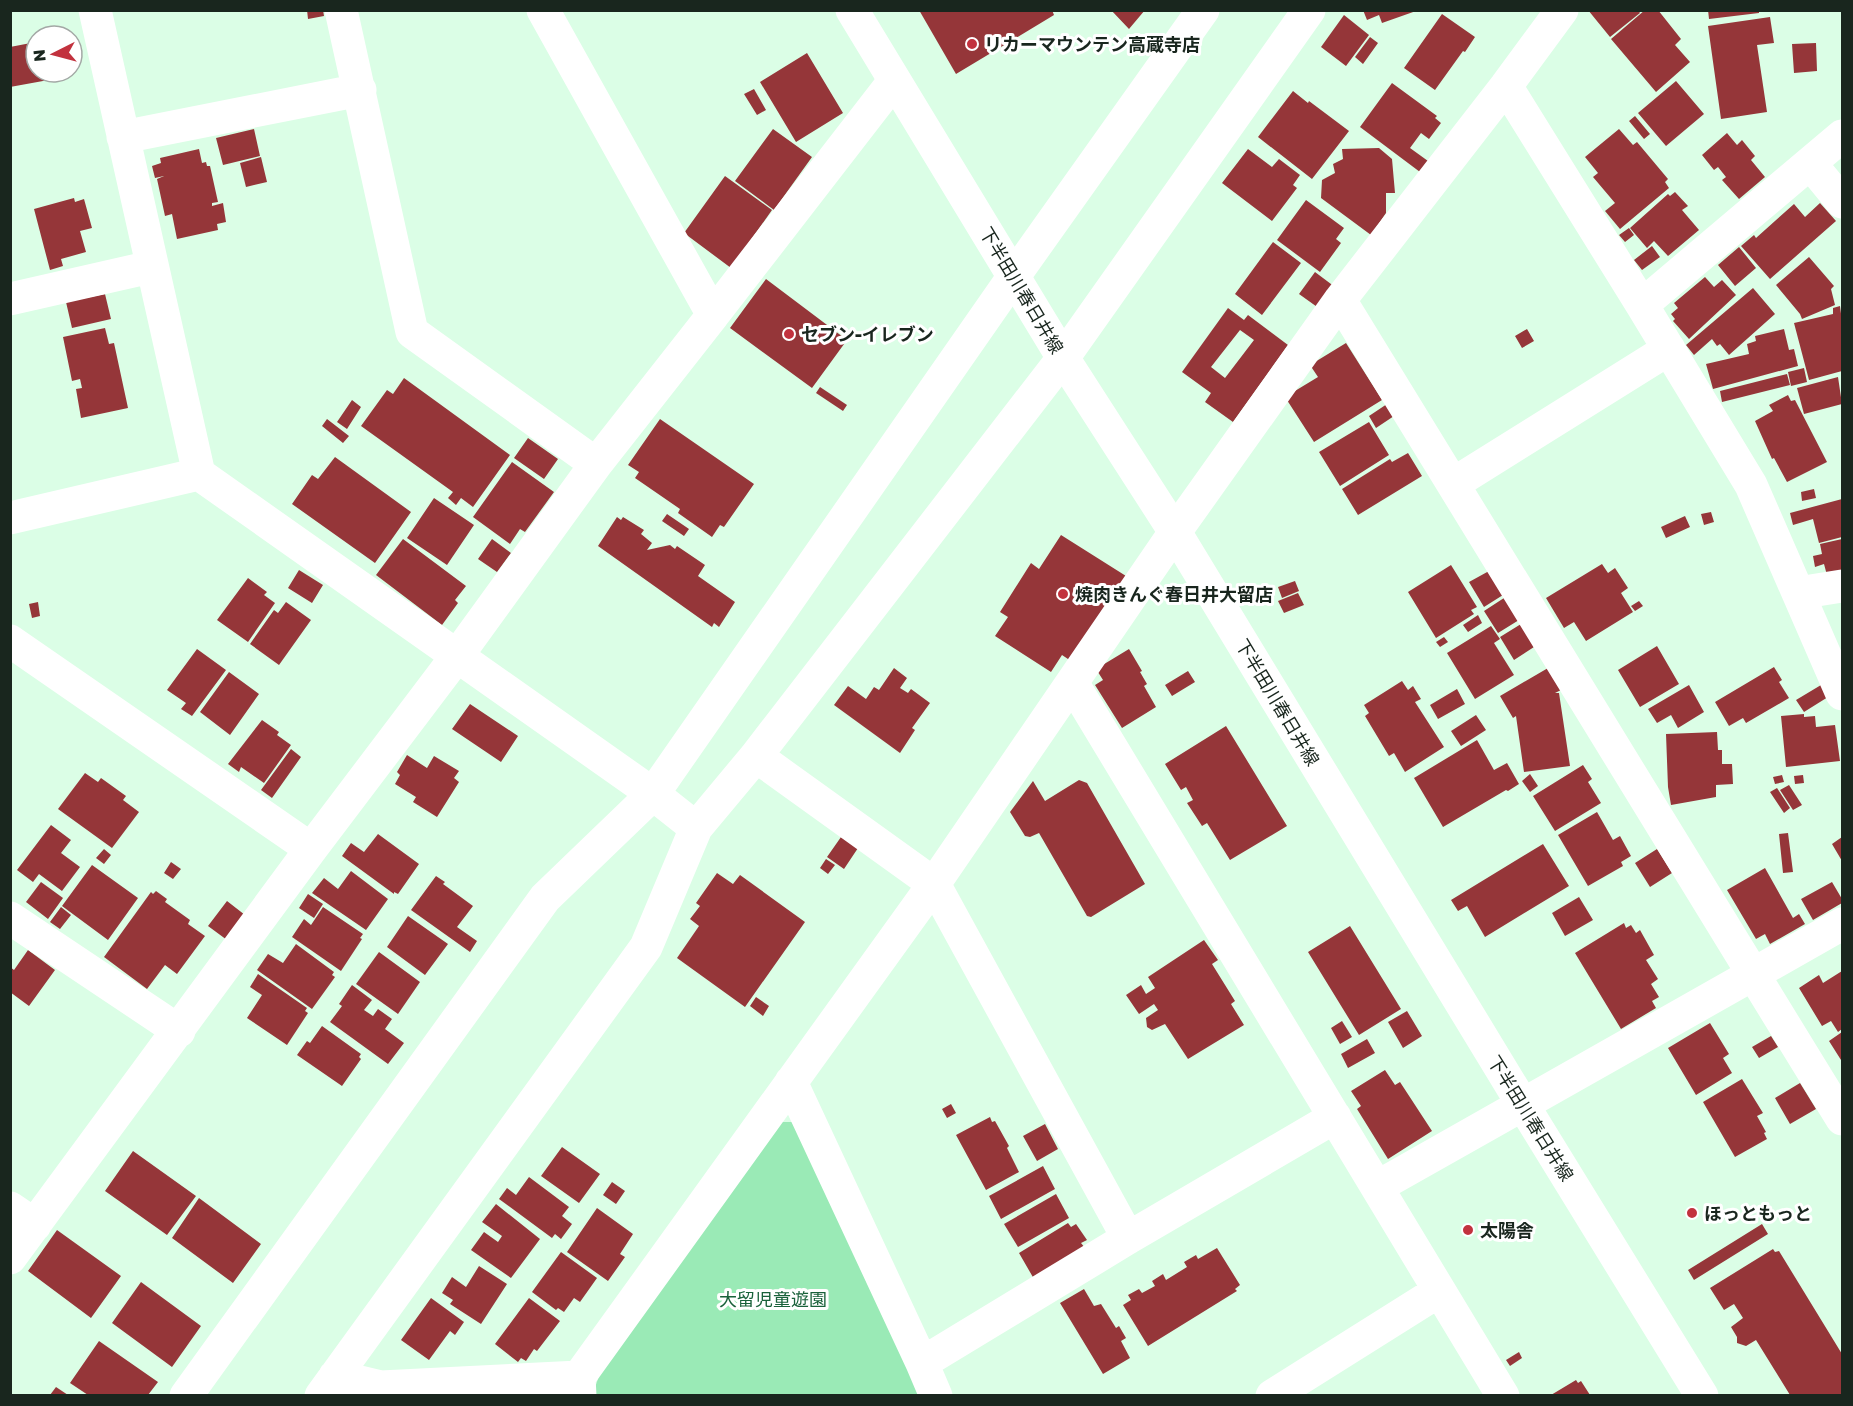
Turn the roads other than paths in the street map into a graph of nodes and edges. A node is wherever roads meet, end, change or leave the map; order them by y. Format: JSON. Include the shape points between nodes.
{"nodes":[{"id":1,"x":95,"y":10,"type":"edge"},
{"id":2,"x":341,"y":10,"type":"edge"},
{"id":3,"x":543,"y":10,"type":"edge"},
{"id":4,"x":852,"y":10,"type":"edge"},
{"id":5,"x":1203,"y":10,"type":"edge"},
{"id":6,"x":1310,"y":10,"type":"edge"},
{"id":7,"x":1562,"y":10,"type":"edge"},
{"id":8,"x":894,"y":81,"type":"junction"},
{"id":9,"x":1506,"y":86,"type":"junction"},
{"id":10,"x":360,"y":90,"type":"junction"},
{"id":11,"x":1842,"y":136,"type":"edge"},
{"id":12,"x":123,"y":137,"type":"junction"},
{"id":13,"x":1810,"y":163,"type":"junction"},
{"id":14,"x":1842,"y":202,"type":"edge"},
{"id":15,"x":151,"y":267,"type":"junction"},
{"id":16,"x":1014,"y":276,"type":"junction"},
{"id":17,"x":10,"y":299,"type":"edge"},
{"id":18,"x":1340,"y":300,"type":"junction"},
{"id":19,"x":1642,"y":305,"type":"junction"},
{"id":20,"x":712,"y":315,"type":"junction"},
{"id":21,"x":1669,"y":350,"type":"junction"},
{"id":22,"x":1063,"y":358,"type":"junction"},
{"id":23,"x":596,"y":464,"type":"junction"},
{"id":24,"x":199,"y":474,"type":"junction"},
{"id":25,"x":1452,"y":484,"type":"junction"},
{"id":26,"x":10,"y":518,"type":"edge"},
{"id":27,"x":1175,"y":532,"type":"junction"},
{"id":28,"x":1842,"y":586,"type":"edge"},
{"id":29,"x":1798,"y":593,"type":"junction"},
{"id":30,"x":10,"y":641,"type":"edge"},
{"id":31,"x":457,"y":656,"type":"junction"},
{"id":32,"x":1073,"y":684,"type":"junction"},
{"id":33,"x":1842,"y":694,"type":"edge"},
{"id":34,"x":756,"y":756,"type":"junction"},
{"id":35,"x":652,"y":794,"type":"junction"},
{"id":36,"x":696,"y":828,"type":"junction"},
{"id":37,"x":312,"y":849,"type":"junction"},
{"id":38,"x":934,"y":884,"type":"junction"},
{"id":39,"x":10,"y":918,"type":"edge"},
{"id":40,"x":1842,"y":924,"type":"edge"},
{"id":41,"x":1753,"y":974,"type":"junction"},
{"id":42,"x":179,"y":1031,"type":"junction"},
{"id":43,"x":791,"y":1082,"type":"junction"},
{"id":44,"x":1523,"y":1106,"type":"junction"},
{"id":45,"x":1335,"y":1117,"type":"junction"},
{"id":46,"x":1842,"y":1119,"type":"edge"},
{"id":47,"x":1377,"y":1187,"type":"junction"},
{"id":48,"x":23,"y":1216,"type":"edge"},
{"id":49,"x":1128,"y":1238,"type":"junction"},
{"id":50,"x":10,"y":1258,"type":"edge"},
{"id":51,"x":1439,"y":1291,"type":"junction"},
{"id":52,"x":922,"y":1363,"type":"junction"},
{"id":53,"x":328,"y":1386,"type":"edge"},
{"id":54,"x":580,"y":1386,"type":"edge"},
{"id":55,"x":186,"y":1395,"type":"edge"},
{"id":56,"x":936,"y":1395,"type":"edge"},
{"id":57,"x":1272,"y":1395,"type":"edge"},
{"id":58,"x":1503,"y":1395,"type":"edge"},
{"id":59,"x":1702,"y":1395,"type":"edge"}],
"edges":[{"from":1,"to":12,"type":"street"},
{"from":2,"to":10,"type":"street"},
{"from":3,"to":20,"type":"street"},
{"from":4,"to":8,"type":"street","name":"下半田川春日井線"},
{"from":5,"to":16,"type":"street"},
{"from":6,"to":22,"type":"street"},
{"from":7,"to":9,"type":"street"},
{"from":8,"to":16,"type":"street","name":"下半田川春日井線"},
{"from":8,"to":20,"type":"street"},
{"from":9,"to":18,"type":"street"},
{"from":9,"to":19,"type":"street"},
{"from":10,"to":12,"type":"street"},
{"from":10,"to":23,"type":"street","via":[[412,332]]},
{"from":11,"to":13,"type":"street"},
{"from":12,"to":15,"type":"street"},
{"from":13,"to":14,"type":"street"},
{"from":13,"to":19,"type":"street"},
{"from":15,"to":17,"type":"street"},
{"from":15,"to":24,"type":"street"},
{"from":16,"to":22,"type":"street","name":"下半田川春日井線"},
{"from":16,"to":35,"type":"street"},
{"from":18,"to":25,"type":"street"},
{"from":18,"to":27,"type":"street"},
{"from":19,"to":21,"type":"street"},
{"from":20,"to":23,"type":"street"},
{"from":21,"to":25,"type":"street"},
{"from":21,"to":29,"type":"street","via":[[1750,484]]},
{"from":22,"to":27,"type":"street","name":"下半田川春日井線"},
{"from":22,"to":34,"type":"street"},
{"from":23,"to":31,"type":"street"},
{"from":24,"to":26,"type":"street"},
{"from":24,"to":31,"type":"street"},
{"from":25,"to":41,"type":"street"},
{"from":27,"to":32,"type":"street"},
{"from":27,"to":44,"type":"street","name":"下半田川春日井線"},
{"from":28,"to":29,"type":"street"},
{"from":29,"to":33,"type":"street"},
{"from":30,"to":37,"type":"street"},
{"from":31,"to":35,"type":"street"},
{"from":31,"to":37,"type":"street"},
{"from":32,"to":38,"type":"street"},
{"from":32,"to":45,"type":"street"},
{"from":34,"to":36,"type":"street"},
{"from":34,"to":38,"type":"street"},
{"from":35,"to":36,"type":"street"},
{"from":35,"to":55,"type":"street","via":[[545,898]]},
{"from":36,"to":53,"type":"street","via":[[646,947]]},
{"from":37,"to":42,"type":"street"},
{"from":38,"to":43,"type":"street"},
{"from":38,"to":49,"type":"street"},
{"from":39,"to":42,"type":"street"},
{"from":40,"to":41,"type":"street"},
{"from":41,"to":44,"type":"street"},
{"from":41,"to":46,"type":"street"},
{"from":42,"to":48,"type":"street"},
{"from":43,"to":52,"type":"street"},
{"from":43,"to":54,"type":"street"},
{"from":44,"to":47,"type":"street"},
{"from":44,"to":59,"type":"street","name":"下半田川春日井線"},
{"from":45,"to":47,"type":"street"},
{"from":45,"to":49,"type":"street"},
{"from":47,"to":51,"type":"street"},
{"from":48,"to":50,"type":"street"},
{"from":49,"to":52,"type":"street"},
{"from":51,"to":57,"type":"street"},
{"from":51,"to":58,"type":"street"},
{"from":52,"to":56,"type":"street"},
{"from":53,"to":54,"type":"street"}]}
